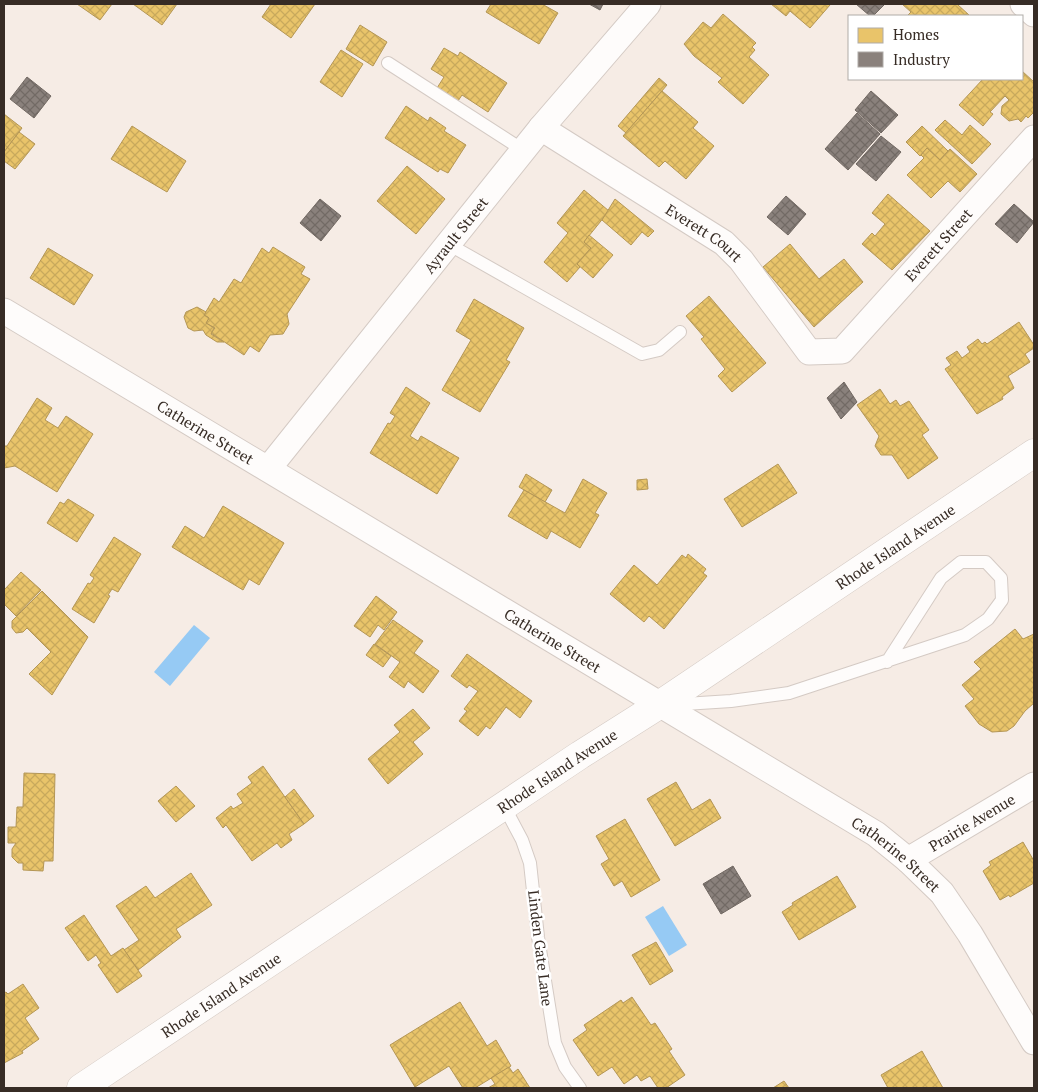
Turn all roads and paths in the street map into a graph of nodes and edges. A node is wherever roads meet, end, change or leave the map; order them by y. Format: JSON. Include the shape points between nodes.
{"nodes":[{"id":1,"x":648,"y":4,"type":"edge"},
{"id":2,"x":1022,"y":4,"type":"edge"},
{"id":3,"x":1034,"y":14,"type":"edge"},
{"id":4,"x":388,"y":63,"type":"dead end"},
{"id":5,"x":541,"y":128,"type":"junction"},
{"id":6,"x":1034,"y":138,"type":"edge"},
{"id":7,"x":523,"y":150,"type":"junction"},
{"id":8,"x":448,"y":244,"type":"junction"},
{"id":9,"x":4,"y":311,"type":"edge"},
{"id":10,"x":680,"y":332,"type":"dead end"},
{"id":11,"x":842,"y":351,"type":"joint"},
{"id":12,"x":1034,"y":452,"type":"edge"},
{"id":13,"x":268,"y":469,"type":"junction"},
{"id":14,"x":887,"y":662,"type":"junction"},
{"id":15,"x":659,"y":705,"type":"junction"},
{"id":16,"x":1034,"y":785,"type":"edge"},
{"id":17,"x":504,"y":806,"type":"junction"},
{"id":18,"x":908,"y":860,"type":"junction"},
{"id":19,"x":1034,"y":1042,"type":"edge"},
{"id":20,"x":81,"y":1088,"type":"edge"},
{"id":21,"x":580,"y":1088,"type":"edge"}],
"edges":[{"from":1,"to":5,"type":"street","name":"Ayrault Street"},
{"from":2,"to":3,"type":"street"},
{"from":4,"to":7,"type":"lane"},
{"from":5,"to":7,"type":"street","name":"Ayrault Street"},
{"from":5,"to":11,"type":"street","name":"Everett Court","via":[[724,243],[741,260],[809,352]]},
{"from":6,"to":11,"type":"street","name":"Everett Street"},
{"from":7,"to":8,"type":"street","name":"Ayrault Street"},
{"from":8,"to":10,"type":"lane","via":[[642,354],[659,350]]},
{"from":8,"to":13,"type":"street","name":"Ayrault Street"},
{"from":9,"to":13,"type":"street","name":"Catherine Street"},
{"from":12,"to":15,"type":"street","name":"Rhode Island Avenue"},
{"from":13,"to":15,"type":"street","name":"Catherine Street"},
{"from":14,"to":14,"type":"lane","via":[[965,635],[988,619],[1002,600],[1001,578],[986,562],[961,562],[941,578]]},
{"from":14,"to":15,"type":"lane","via":[[789,693],[730,701]]},
{"from":15,"to":17,"type":"street","name":"Rhode Island Avenue"},
{"from":15,"to":18,"type":"street","name":"Catherine Street","via":[[876,834]]},
{"from":16,"to":18,"type":"street","name":"Prairie Avenue"},
{"from":17,"to":20,"type":"street","name":"Rhode Island Avenue"},
{"from":17,"to":21,"type":"lane","name":"Linden Gate Lane","via":[[530,863],[555,1043],[565,1067]]},
{"from":18,"to":19,"type":"street","name":"Catherine Street","via":[[954,909]]}]}
